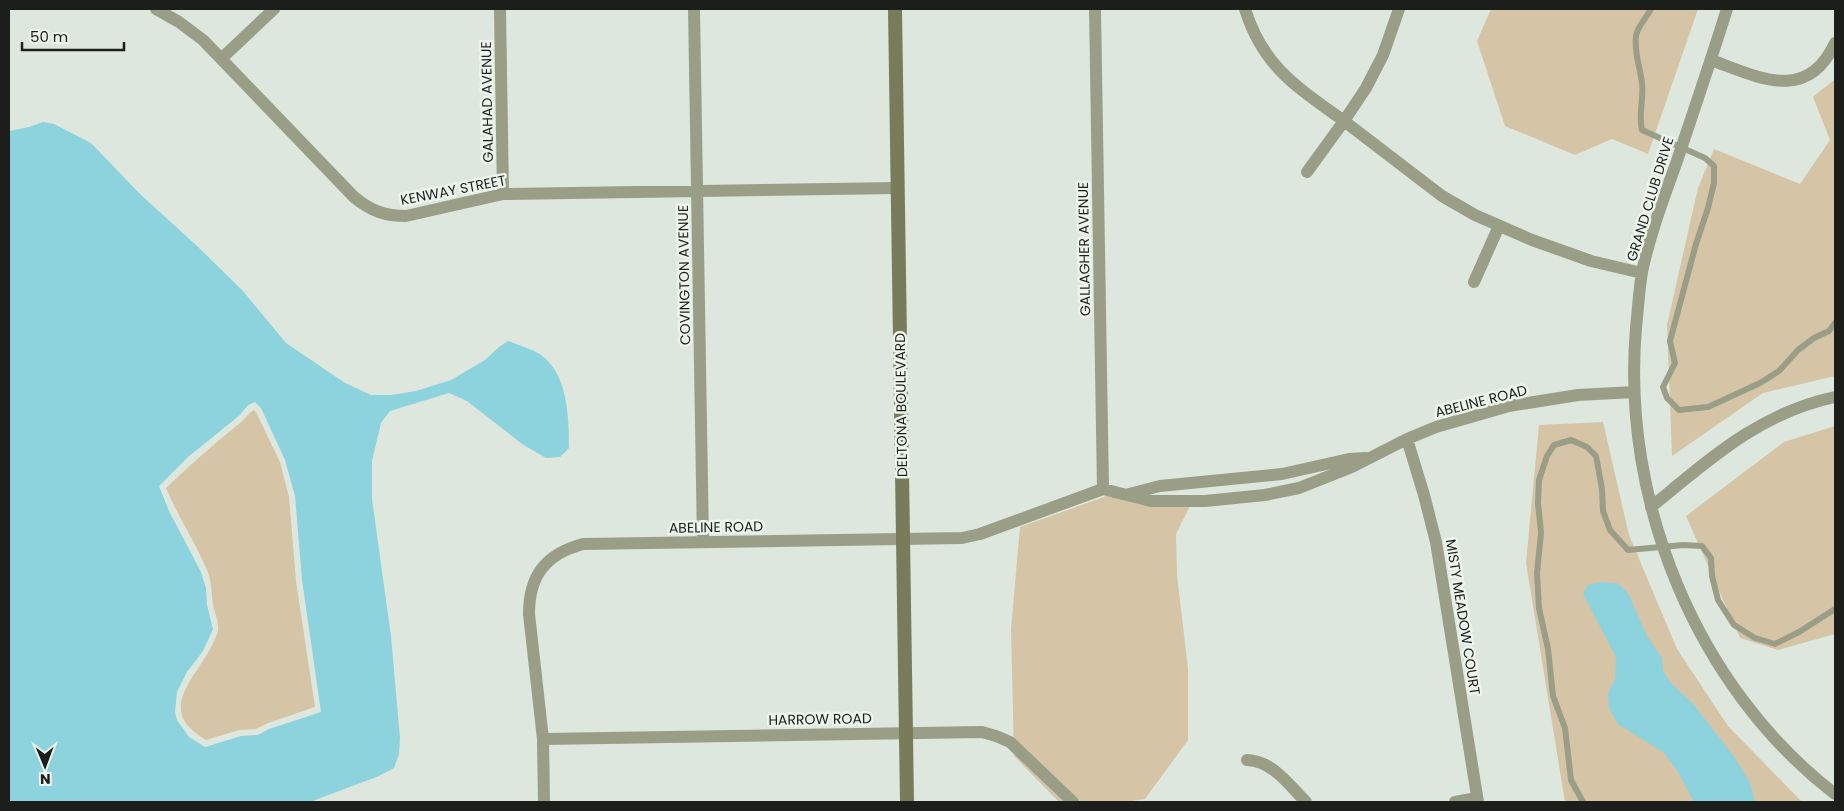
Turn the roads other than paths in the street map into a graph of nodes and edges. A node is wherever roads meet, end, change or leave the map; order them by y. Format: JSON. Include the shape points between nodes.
{"nodes":[{"id":1,"x":156,"y":9,"type":"edge"},
{"id":2,"x":274,"y":9,"type":"edge"},
{"id":3,"x":500,"y":9,"type":"edge"},
{"id":4,"x":694,"y":9,"type":"edge"},
{"id":5,"x":895,"y":9,"type":"edge"},
{"id":6,"x":1096,"y":9,"type":"edge"},
{"id":7,"x":1245,"y":9,"type":"edge"},
{"id":8,"x":1399,"y":9,"type":"edge"},
{"id":9,"x":1651,"y":9,"type":"edge"},
{"id":10,"x":1727,"y":9,"type":"edge"},
{"id":11,"x":1835,"y":43,"type":"edge"},
{"id":12,"x":222,"y":58,"type":"junction"},
{"id":13,"x":1711,"y":60,"type":"junction"},
{"id":14,"x":1344,"y":121,"type":"junction"},
{"id":15,"x":1682,"y":146,"type":"junction"},
{"id":16,"x":1307,"y":172,"type":"dead end"},
{"id":17,"x":898,"y":188,"type":"junction"},
{"id":18,"x":697,"y":191,"type":"junction"},
{"id":19,"x":503,"y":194,"type":"junction"},
{"id":20,"x":1499,"y":226,"type":"junction"},
{"id":21,"x":1642,"y":273,"type":"junction"},
{"id":22,"x":1474,"y":282,"type":"dead end"},
{"id":23,"x":1835,"y":322,"type":"edge"},
{"id":24,"x":1634,"y":392,"type":"junction"},
{"id":25,"x":1835,"y":398,"type":"edge"},
{"id":26,"x":1407,"y":439,"type":"junction"},
{"id":27,"x":1371,"y":458,"type":"junction"},
{"id":28,"x":1103,"y":489,"type":"junction"},
{"id":29,"x":1127,"y":495,"type":"junction"},
{"id":30,"x":1651,"y":508,"type":"junction"},
{"id":31,"x":903,"y":539,"type":"junction"},
{"id":32,"x":703,"y":542,"type":"junction"},
{"id":33,"x":1663,"y":548,"type":"junction"},
{"id":34,"x":1835,"y":608,"type":"edge"},
{"id":35,"x":906,"y":733,"type":"junction"},
{"id":36,"x":543,"y":739,"type":"junction"},
{"id":37,"x":1247,"y":760,"type":"dead end"},
{"id":38,"x":1834,"y":789,"type":"edge"},
{"id":39,"x":1478,"y":800,"type":"edge"},
{"id":40,"x":544,"y":802,"type":"edge"},
{"id":41,"x":907,"y":802,"type":"edge"},
{"id":42,"x":1072,"y":802,"type":"edge"},
{"id":43,"x":1306,"y":802,"type":"edge"},
{"id":44,"x":1455,"y":802,"type":"edge"},
{"id":45,"x":1583,"y":802,"type":"edge"}],
"edges":[{"from":1,"to":12,"type":"street","name":"KENWAY STREET","via":[[179,22]]},
{"from":2,"to":12,"type":"street"},
{"from":3,"to":19,"type":"street","name":"GALAHAD AVENUE"},
{"from":4,"to":18,"type":"street","name":"COVINGTON AVENUE"},
{"from":5,"to":17,"type":"main road","name":"DELTONA BOULEVARD"},
{"from":6,"to":28,"type":"street","name":"GALLAGHER AVENUE"},
{"from":7,"to":14,"type":"street","via":[[1262,48],[1275,67],[1291,83]]},
{"from":8,"to":14,"type":"street","via":[[1383,55]]},
{"from":9,"to":15,"type":"lane","via":[[1636,34],[1635,54],[1643,102],[1639,119],[1642,130]]},
{"from":10,"to":13,"type":"street","name":"GRAND CLUB DRIVE"},
{"from":11,"to":13,"type":"street","via":[[1821,66],[1810,74],[1789,81],[1769,80]]},
{"from":12,"to":19,"type":"street","name":"KENWAY STREET","via":[[354,197],[377,212],[406,216]]},
{"from":13,"to":15,"type":"street","name":"GRAND CLUB DRIVE"},
{"from":14,"to":16,"type":"street"},
{"from":14,"to":20,"type":"street","via":[[1442,196]]},
{"from":15,"to":21,"type":"street","name":"GRAND CLUB DRIVE"},
{"from":15,"to":23,"type":"lane","via":[[1714,166],[1714,183],[1670,342],[1675,363],[1663,387],[1667,398],[1679,410],[1708,407],[1779,372],[1798,350],[1829,331]]},
{"from":17,"to":18,"type":"street","name":"KENWAY STREET"},
{"from":17,"to":31,"type":"main road","name":"DELTONA BOULEVARD"},
{"from":18,"to":19,"type":"street","name":"KENWAY STREET"},
{"from":18,"to":32,"type":"street","name":"COVINGTON AVENUE"},
{"from":20,"to":21,"type":"street","via":[[1591,261]]},
{"from":20,"to":22,"type":"street"},
{"from":21,"to":24,"type":"street","name":"GRAND CLUB DRIVE"},
{"from":24,"to":26,"type":"street","name":"ABELINE ROAD","via":[[1578,395],[1509,406]]},
{"from":24,"to":30,"type":"street","name":"GRAND CLUB DRIVE","via":[[1642,471]]},
{"from":25,"to":30,"type":"street","via":[[1807,405],[1755,428],[1729,444]]},
{"from":26,"to":27,"type":"street","name":"ABELINE ROAD"},
{"from":26,"to":39,"type":"street","name":"MISTY MEADOW COURT","via":[[1436,542]]},
{"from":27,"to":29,"type":"street","name":"ABELINE ROAD","via":[[1350,459],[1282,474],[1160,486]]},
{"from":27,"to":29,"type":"street","name":"ABELINE ROAD","via":[[1299,488],[1265,495],[1205,501],[1151,501]]},
{"from":28,"to":29,"type":"street","name":"ABELINE ROAD"},
{"from":28,"to":31,"type":"street","name":"ABELINE ROAD","via":[[980,534],[962,538]]},
{"from":30,"to":33,"type":"street","name":"GRAND CLUB DRIVE"},
{"from":31,"to":32,"type":"street","name":"ABELINE ROAD"},
{"from":31,"to":35,"type":"main road","name":"DELTONA BOULEVARD"},
{"from":32,"to":36,"type":"street","name":"ABELINE ROAD","via":[[583,544],[559,553],[540,571],[529,599],[529,614]]},
{"from":33,"to":34,"type":"lane","via":[[1702,546],[1711,558],[1718,600],[1734,625],[1755,638],[1775,644]]},
{"from":33,"to":38,"type":"street","name":"GRAND CLUB DRIVE","via":[[1698,628],[1721,667],[1771,733],[1801,764]]},
{"from":33,"to":45,"type":"lane","via":[[1628,550],[1610,530],[1603,511],[1596,456],[1587,447],[1571,440],[1554,445],[1539,480],[1539,608],[1553,696],[1565,728],[1571,780]]},
{"from":35,"to":36,"type":"street","name":"HARROW ROAD"},
{"from":35,"to":41,"type":"main road","name":"DELTONA BOULEVARD"},
{"from":35,"to":42,"type":"street","name":"HARROW ROAD","via":[[982,732],[996,736],[1010,742]]},
{"from":36,"to":40,"type":"street","name":"ABELINE ROAD"},
{"from":37,"to":43,"type":"street","via":[[1263,763],[1275,770]]},
{"from":39,"to":44,"type":"street"}]}
